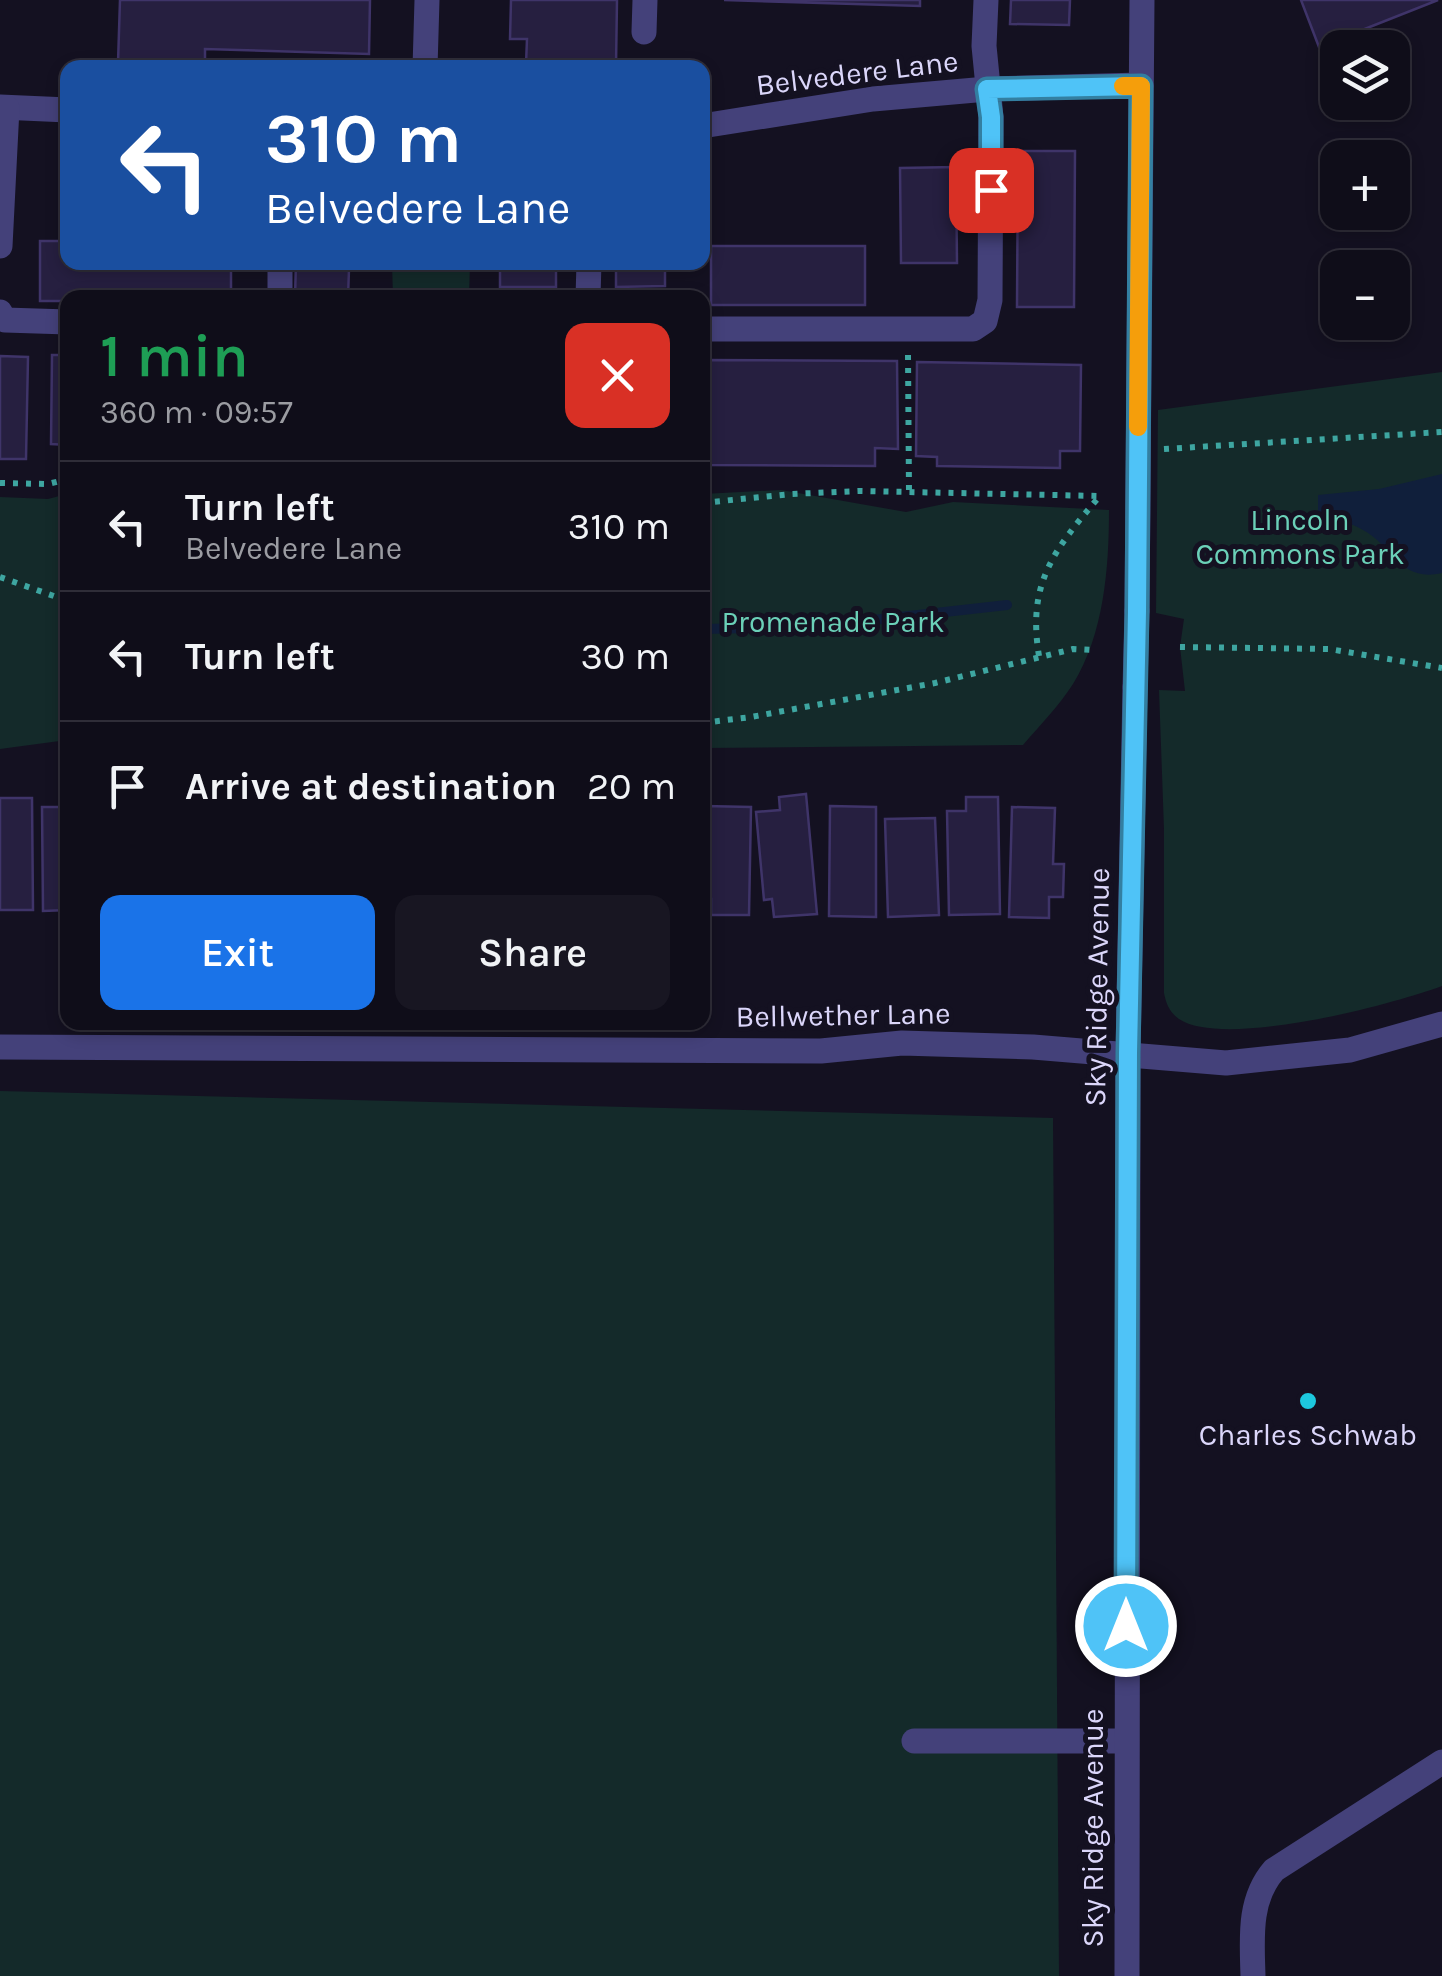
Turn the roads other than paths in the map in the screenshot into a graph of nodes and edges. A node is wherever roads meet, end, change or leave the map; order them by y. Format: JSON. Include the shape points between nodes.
{"nodes":[{"id":1,"x":427,"y":0,"type":"edge"},
{"id":2,"x":645,"y":0,"type":"edge"},
{"id":3,"x":986,"y":0,"type":"edge"},
{"id":4,"x":1142,"y":0,"type":"edge"},
{"id":5,"x":644,"y":32,"type":"dead end"},
{"id":6,"x":425,"y":60,"type":"edge"},
{"id":7,"x":1141,"y":86,"type":"junction"},
{"id":8,"x":987,"y":89,"type":"junction"},
{"id":9,"x":4,"y":107,"type":"edge"},
{"id":10,"x":60,"y":110,"type":"edge"},
{"id":11,"x":710,"y":125,"type":"edge"},
{"id":12,"x":0,"y":246,"type":"edge"},
{"id":13,"x":0,"y":312,"type":"edge"},
{"id":14,"x":60,"y":322,"type":"edge"},
{"id":15,"x":710,"y":329,"type":"edge"},
{"id":16,"x":1442,"y":1024,"type":"edge"},
{"id":17,"x":0,"y":1047,"type":"edge"},
{"id":18,"x":1128,"y":1053,"type":"junction"},
{"id":19,"x":1125,"y":1741,"type":"junction"},
{"id":20,"x":914,"y":1742,"type":"dead end"},
{"id":21,"x":1442,"y":1762,"type":"edge"},
{"id":22,"x":1127,"y":1976,"type":"edge"},
{"id":23,"x":1253,"y":1976,"type":"edge"}],
"edges":[{"from":1,"to":6,"type":"street"},
{"from":2,"to":5,"type":"street"},
{"from":3,"to":8,"type":"street"},
{"from":4,"to":7,"type":"street","name":"Sky Ridge Avenue"},
{"from":7,"to":8,"type":"street","name":"Belvedere Lane"},
{"from":7,"to":18,"type":"street","name":"Sky Ridge Avenue","bridge":true},
{"from":8,"to":11,"type":"street","name":"Belvedere Lane"},
{"from":8,"to":15,"type":"street","via":[[985,321],[973,329]]},
{"from":9,"to":10,"type":"street"},
{"from":9,"to":12,"type":"street"},
{"from":13,"to":14,"type":"street","via":[[5,320]]},
{"from":16,"to":18,"type":"street","name":"Bellwether Lane","via":[[1308,1056],[1226,1063]]},
{"from":17,"to":18,"type":"street","name":"Bellwether Lane","via":[[820,1051],[902,1043]]},
{"from":18,"to":19,"type":"street","name":"Sky Ridge Avenue"},
{"from":19,"to":20,"type":"street"},
{"from":19,"to":22,"type":"street","name":"Sky Ridge Avenue"},
{"from":21,"to":23,"type":"street","via":[[1274,1870],[1262,1884],[1252,1922]]}]}
